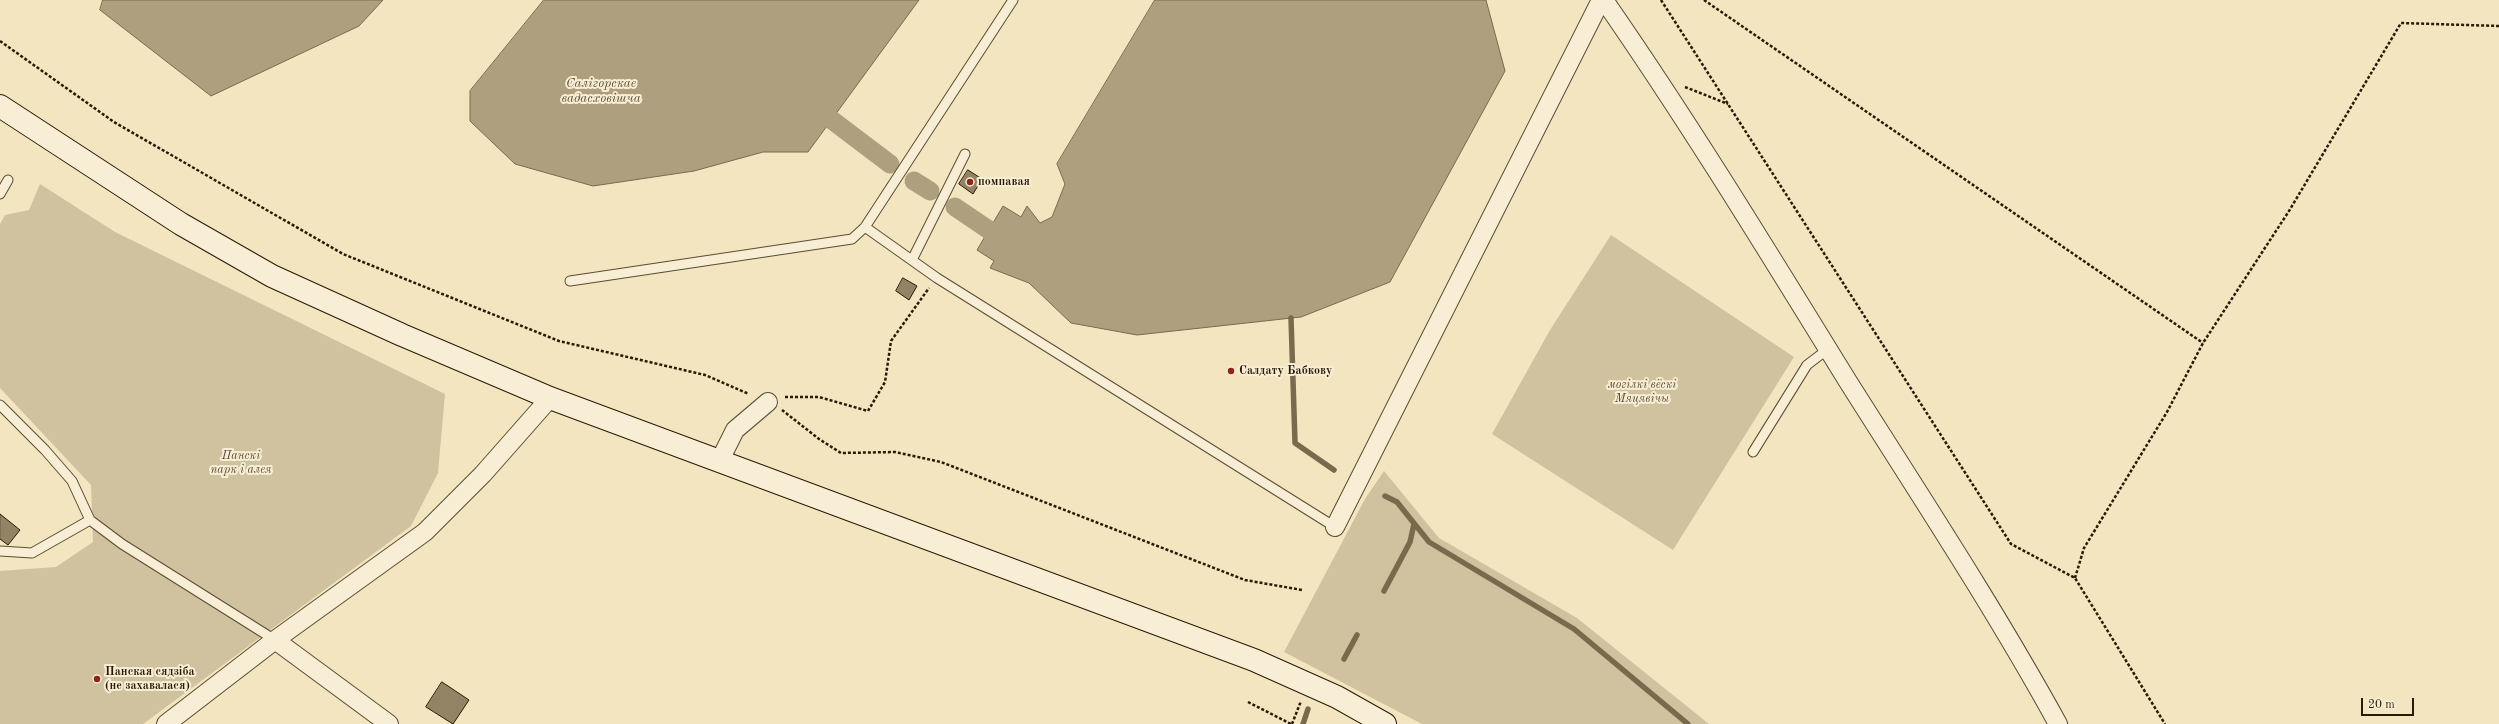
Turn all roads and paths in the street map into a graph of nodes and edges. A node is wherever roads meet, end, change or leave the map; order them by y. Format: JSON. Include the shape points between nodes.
{"nodes":[{"id":1,"x":1013,"y":0,"type":"edge"},
{"id":2,"x":1601,"y":0,"type":"edge"},
{"id":3,"x":1604,"y":0,"type":"edge"},
{"id":4,"x":1661,"y":0,"type":"edge"},
{"id":5,"x":1704,"y":0,"type":"edge"},
{"id":6,"x":2499,"y":26,"type":"edge"},
{"id":7,"x":0,"y":41,"type":"edge"},
{"id":8,"x":1656,"y":75,"type":"junction"},
{"id":9,"x":1729,"y":104,"type":"junction"},
{"id":10,"x":0,"y":106,"type":"edge"},
{"id":11,"x":965,"y":154,"type":"dead end"},
{"id":12,"x":8,"y":180,"type":"dead end"},
{"id":13,"x":0,"y":194,"type":"edge"},
{"id":14,"x":865,"y":226,"type":"junction"},
{"id":15,"x":912,"y":260,"type":"junction"},
{"id":16,"x":936,"y":278,"type":"junction"},
{"id":17,"x":570,"y":281,"type":"dead end"},
{"id":18,"x":2203,"y":343,"type":"junction"},
{"id":19,"x":1828,"y":349,"type":"junction"},
{"id":20,"x":550,"y":398,"type":"junction"},
{"id":21,"x":768,"y":402,"type":"junction"},
{"id":22,"x":0,"y":405,"type":"edge"},
{"id":23,"x":1753,"y":452,"type":"dead end"},
{"id":24,"x":719,"y":462,"type":"junction"},
{"id":25,"x":90,"y":520,"type":"junction"},
{"id":26,"x":1334,"y":527,"type":"joint"},
{"id":27,"x":0,"y":551,"type":"edge"},
{"id":28,"x":2075,"y":578,"type":"junction"},
{"id":29,"x":1302,"y":590,"type":"dead end"},
{"id":30,"x":275,"y":640,"type":"junction"},
{"id":31,"x":1248,"y":702,"type":"dead end"},
{"id":32,"x":1297,"y":709,"type":"dead end"},
{"id":33,"x":166,"y":724,"type":"edge"},
{"id":34,"x":389,"y":724,"type":"edge"},
{"id":35,"x":1291,"y":724,"type":"edge"},
{"id":36,"x":1385,"y":724,"type":"edge"},
{"id":37,"x":2058,"y":724,"type":"edge"},
{"id":38,"x":2165,"y":724,"type":"edge"}],
"edges":[{"from":1,"to":14,"type":"lane"},
{"from":2,"to":26,"type":"street"},
{"from":3,"to":8,"type":"street"},
{"from":4,"to":9,"type":"path"},
{"from":5,"to":18,"type":"path"},
{"from":6,"to":18,"type":"path","via":[[2401,23],[2289,211]]},
{"from":7,"to":21,"type":"path","via":[[114,122],[343,254],[559,341],[705,376]]},
{"from":8,"to":9,"type":"path"},
{"from":8,"to":19,"type":"street"},
{"from":9,"to":28,"type":"path","via":[[2011,544]]},
{"from":10,"to":20,"type":"main road","via":[[181,224],[272,276]]},
{"from":11,"to":15,"type":"lane"},
{"from":12,"to":13,"type":"lane"},
{"from":14,"to":15,"type":"lane"},
{"from":14,"to":17,"type":"lane","via":[[852,239]]},
{"from":15,"to":16,"type":"lane"},
{"from":16,"to":21,"type":"path","via":[[891,341],[885,382],[868,411],[818,397],[779,397]]},
{"from":16,"to":26,"type":"lane"},
{"from":18,"to":28,"type":"path","via":[[2167,412],[2084,548]]},
{"from":19,"to":23,"type":"lane","via":[[1807,365]]},
{"from":19,"to":37,"type":"street","via":[[2022,658]]},
{"from":20,"to":24,"type":"main road"},
{"from":20,"to":30,"type":"street","via":[[484,474],[425,532]]},
{"from":21,"to":24,"type":"street","via":[[736,430]]},
{"from":21,"to":29,"type":"path","via":[[841,453],[895,452],[941,462],[1245,580]]},
{"from":22,"to":25,"type":"lane","via":[[72,481]]},
{"from":24,"to":36,"type":"main road","via":[[1254,660],[1336,697]]},
{"from":25,"to":27,"type":"lane","via":[[32,553]]},
{"from":25,"to":30,"type":"lane","via":[[122,544]]},
{"from":28,"to":38,"type":"path"},
{"from":30,"to":33,"type":"street"},
{"from":30,"to":34,"type":"street"},
{"from":31,"to":35,"type":"path"},
{"from":32,"to":35,"type":"path"}]}
